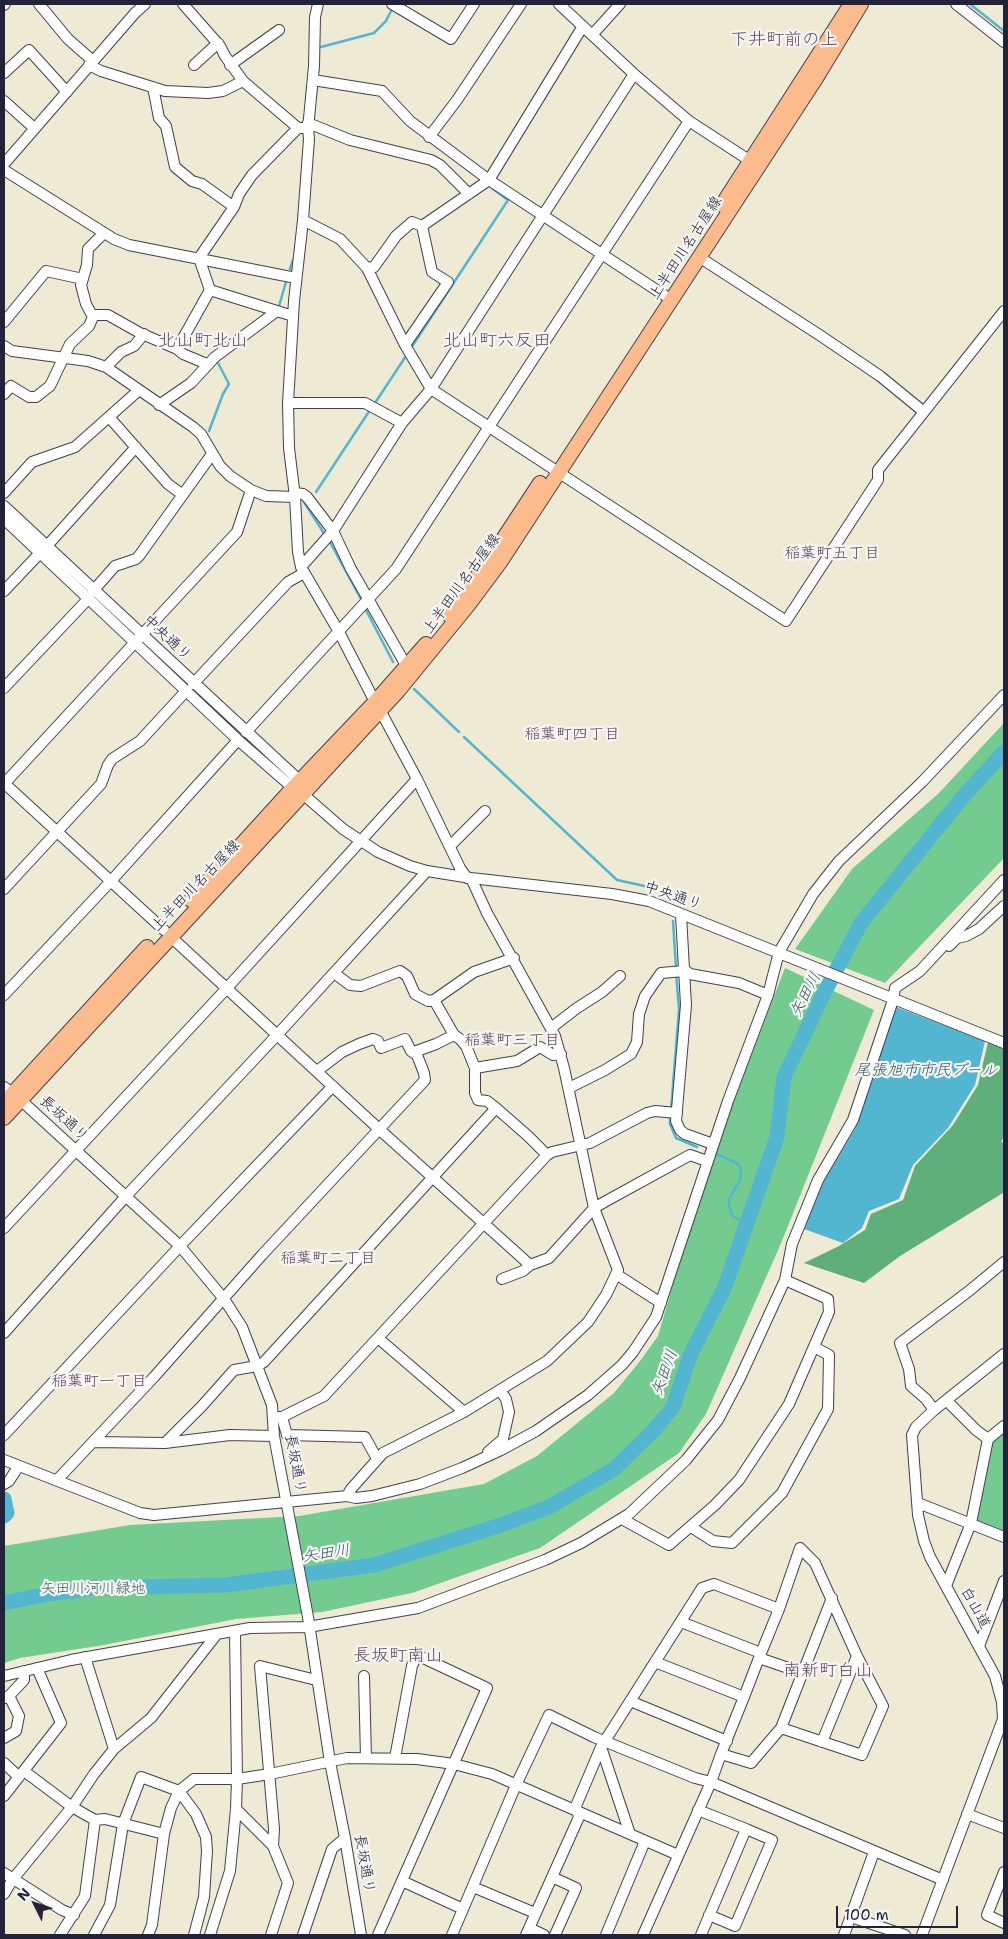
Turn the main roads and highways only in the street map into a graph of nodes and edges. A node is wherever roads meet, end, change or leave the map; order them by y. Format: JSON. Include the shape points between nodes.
{"nodes":[{"id":1,"x":851,"y":4,"type":"edge"},
{"id":2,"x":861,"y":4,"type":"edge"},
{"id":3,"x":754,"y":164,"type":"junction"},
{"id":4,"x":555,"y":469,"type":"junction"},
{"id":5,"x":378,"y":706,"type":"junction"},
{"id":6,"x":13,"y":1093,"type":"edge"},
{"id":7,"x":4,"y":1103,"type":"edge"},
{"id":8,"x":4,"y":1118,"type":"edge"}],
"edges":[{"from":1,"to":3,"type":"main road","name":"上半田川名古屋線"},
{"from":2,"to":3,"type":"main road","name":"上半田川名古屋線","via":[[813,83]]},
{"from":3,"to":4,"type":"main road","name":"上半田川名古屋線","via":[[664,295]]},
{"from":3,"to":4,"type":"main road","name":"上半田川名古屋線","via":[[699,257]]},
{"from":4,"to":5,"type":"main road","name":"上半田川名古屋線"},
{"from":4,"to":5,"type":"main road","name":"上半田川名古屋線","via":[[501,561],[469,604],[412,676]]},
{"from":5,"to":6,"type":"main road","name":"上半田川名古屋線"},
{"from":6,"to":7,"type":"main road","name":"上半田川名古屋線"},
{"from":6,"to":8,"type":"main road","name":"上半田川名古屋線"}]}
